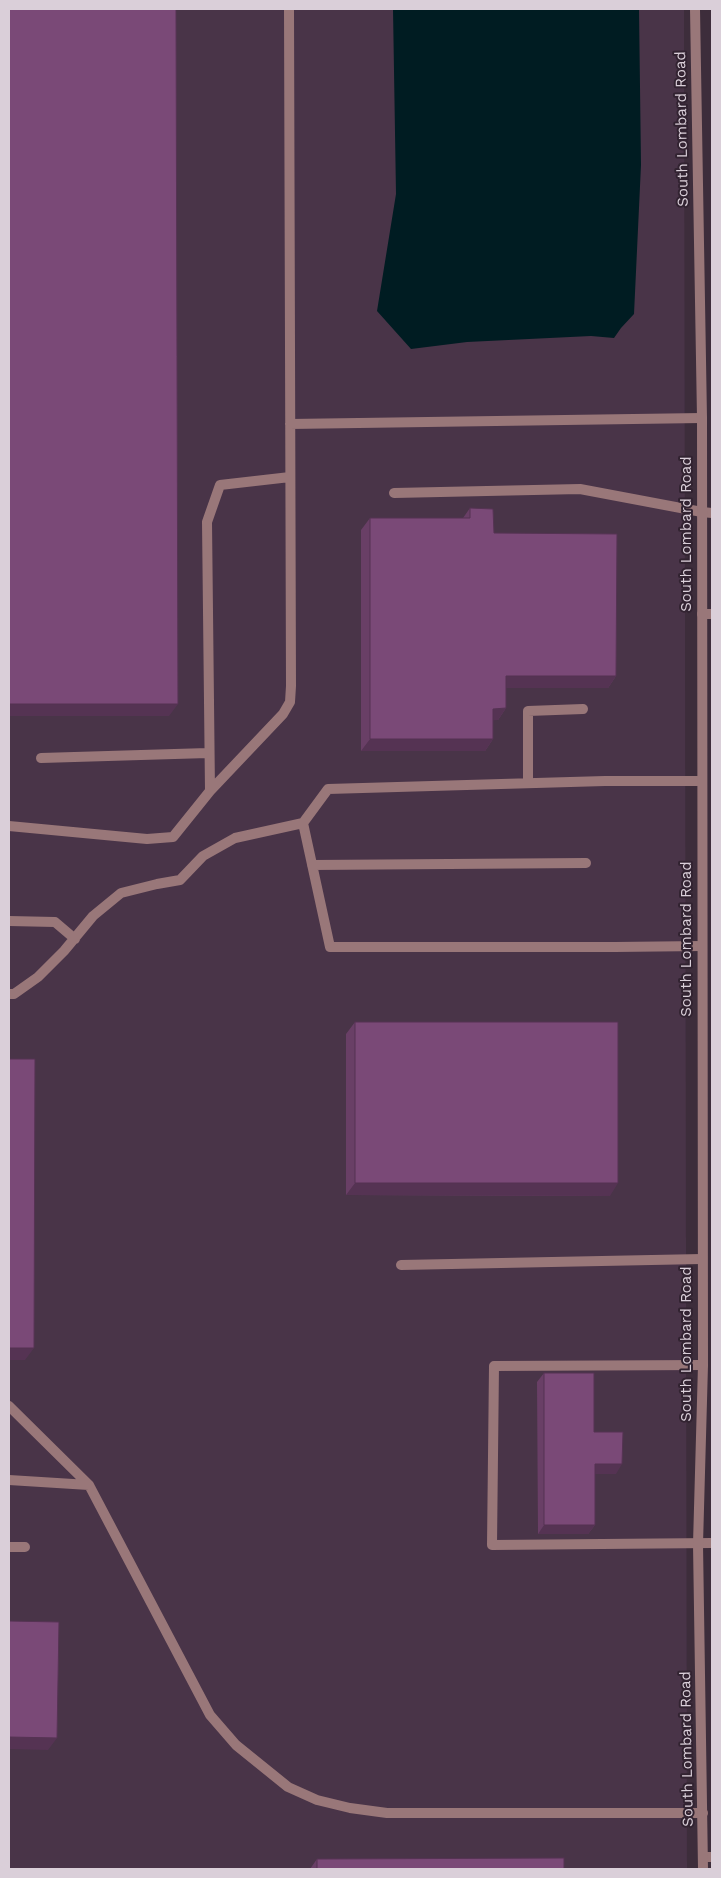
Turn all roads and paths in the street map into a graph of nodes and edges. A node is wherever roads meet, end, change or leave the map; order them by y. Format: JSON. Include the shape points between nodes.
{"nodes":[{"id":1,"x":288,"y":9,"type":"edge"},
{"id":2,"x":695,"y":9,"type":"edge"},
{"id":3,"x":702,"y":418,"type":"junction"},
{"id":4,"x":290,"y":424,"type":"junction"},
{"id":5,"x":290,"y":477,"type":"junction"},
{"id":6,"x":394,"y":493,"type":"dead end"},
{"id":7,"x":707,"y":512,"type":"edge"},
{"id":8,"x":707,"y":614,"type":"edge"},
{"id":9,"x":583,"y":709,"type":"dead end"},
{"id":10,"x":208,"y":754,"type":"junction"},
{"id":11,"x":41,"y":758,"type":"dead end"},
{"id":12,"x":702,"y":781,"type":"junction"},
{"id":13,"x":528,"y":783,"type":"junction"},
{"id":14,"x":210,"y":791,"type":"junction"},
{"id":15,"x":303,"y":823,"type":"junction"},
{"id":16,"x":9,"y":826,"type":"edge"},
{"id":17,"x":586,"y":863,"type":"dead end"},
{"id":18,"x":312,"y":865,"type":"junction"},
{"id":19,"x":9,"y":922,"type":"edge"},
{"id":20,"x":75,"y":939,"type":"junction"},
{"id":21,"x":702,"y":946,"type":"junction"},
{"id":22,"x":9,"y":994,"type":"edge"},
{"id":23,"x":702,"y":1259,"type":"junction"},
{"id":24,"x":401,"y":1265,"type":"dead end"},
{"id":25,"x":707,"y":1290,"type":"edge"},
{"id":26,"x":703,"y":1365,"type":"junction"},
{"id":27,"x":9,"y":1406,"type":"edge"},
{"id":28,"x":9,"y":1480,"type":"edge"},
{"id":29,"x":89,"y":1485,"type":"junction"},
{"id":30,"x":712,"y":1543,"type":"edge"},
{"id":31,"x":698,"y":1544,"type":"junction"},
{"id":32,"x":9,"y":1547,"type":"edge"},
{"id":33,"x":25,"y":1547,"type":"dead end"},
{"id":34,"x":703,"y":1813,"type":"junction"},
{"id":35,"x":708,"y":1857,"type":"edge"},
{"id":36,"x":703,"y":1869,"type":"edge"}],
"edges":[{"from":1,"to":4,"type":"street"},
{"from":2,"to":3,"type":"street","name":"South Lombard Road"},
{"from":3,"to":4,"type":"street"},
{"from":3,"to":7,"type":"street","name":"South Lombard Road"},
{"from":4,"to":5,"type":"street"},
{"from":5,"to":10,"type":"street","via":[[220,485],[207,522]]},
{"from":5,"to":14,"type":"street","via":[[290,702],[283,714]]},
{"from":6,"to":7,"type":"street","via":[[580,489]]},
{"from":7,"to":8,"type":"street","name":"South Lombard Road"},
{"from":8,"to":12,"type":"street","name":"South Lombard Road"},
{"from":9,"to":13,"type":"street","via":[[528,711]]},
{"from":10,"to":11,"type":"street"},
{"from":10,"to":14,"type":"street"},
{"from":12,"to":13,"type":"street"},
{"from":12,"to":21,"type":"street","name":"South Lombard Road"},
{"from":13,"to":15,"type":"street","via":[[328,789]]},
{"from":14,"to":16,"type":"street","via":[[173,837],[147,839]]},
{"from":15,"to":18,"type":"street"},
{"from":15,"to":20,"type":"street","via":[[235,838],[203,856],[180,880],[121,893],[93,916]]},
{"from":17,"to":18,"type":"street"},
{"from":18,"to":21,"type":"street","via":[[330,947]]},
{"from":19,"to":20,"type":"street","via":[[55,922]]},
{"from":20,"to":22,"type":"street","via":[[38,978]]},
{"from":21,"to":23,"type":"street","name":"South Lombard Road"},
{"from":23,"to":24,"type":"street"},
{"from":23,"to":25,"type":"street","name":"South Lombard Road"},
{"from":25,"to":26,"type":"street","name":"South Lombard Road"},
{"from":26,"to":31,"type":"street","name":"South Lombard Road"},
{"from":26,"to":31,"type":"street","via":[[494,1366],[492,1546]]},
{"from":27,"to":29,"type":"street"},
{"from":28,"to":29,"type":"street"},
{"from":29,"to":34,"type":"street","via":[[210,1715],[236,1745],[288,1786],[317,1800],[387,1813]]},
{"from":30,"to":31,"type":"street"},
{"from":31,"to":34,"type":"street","name":"South Lombard Road"},
{"from":32,"to":33,"type":"street"},
{"from":34,"to":35,"type":"street","name":"South Lombard Road"},
{"from":35,"to":36,"type":"street","name":"South Lombard Road"}]}
